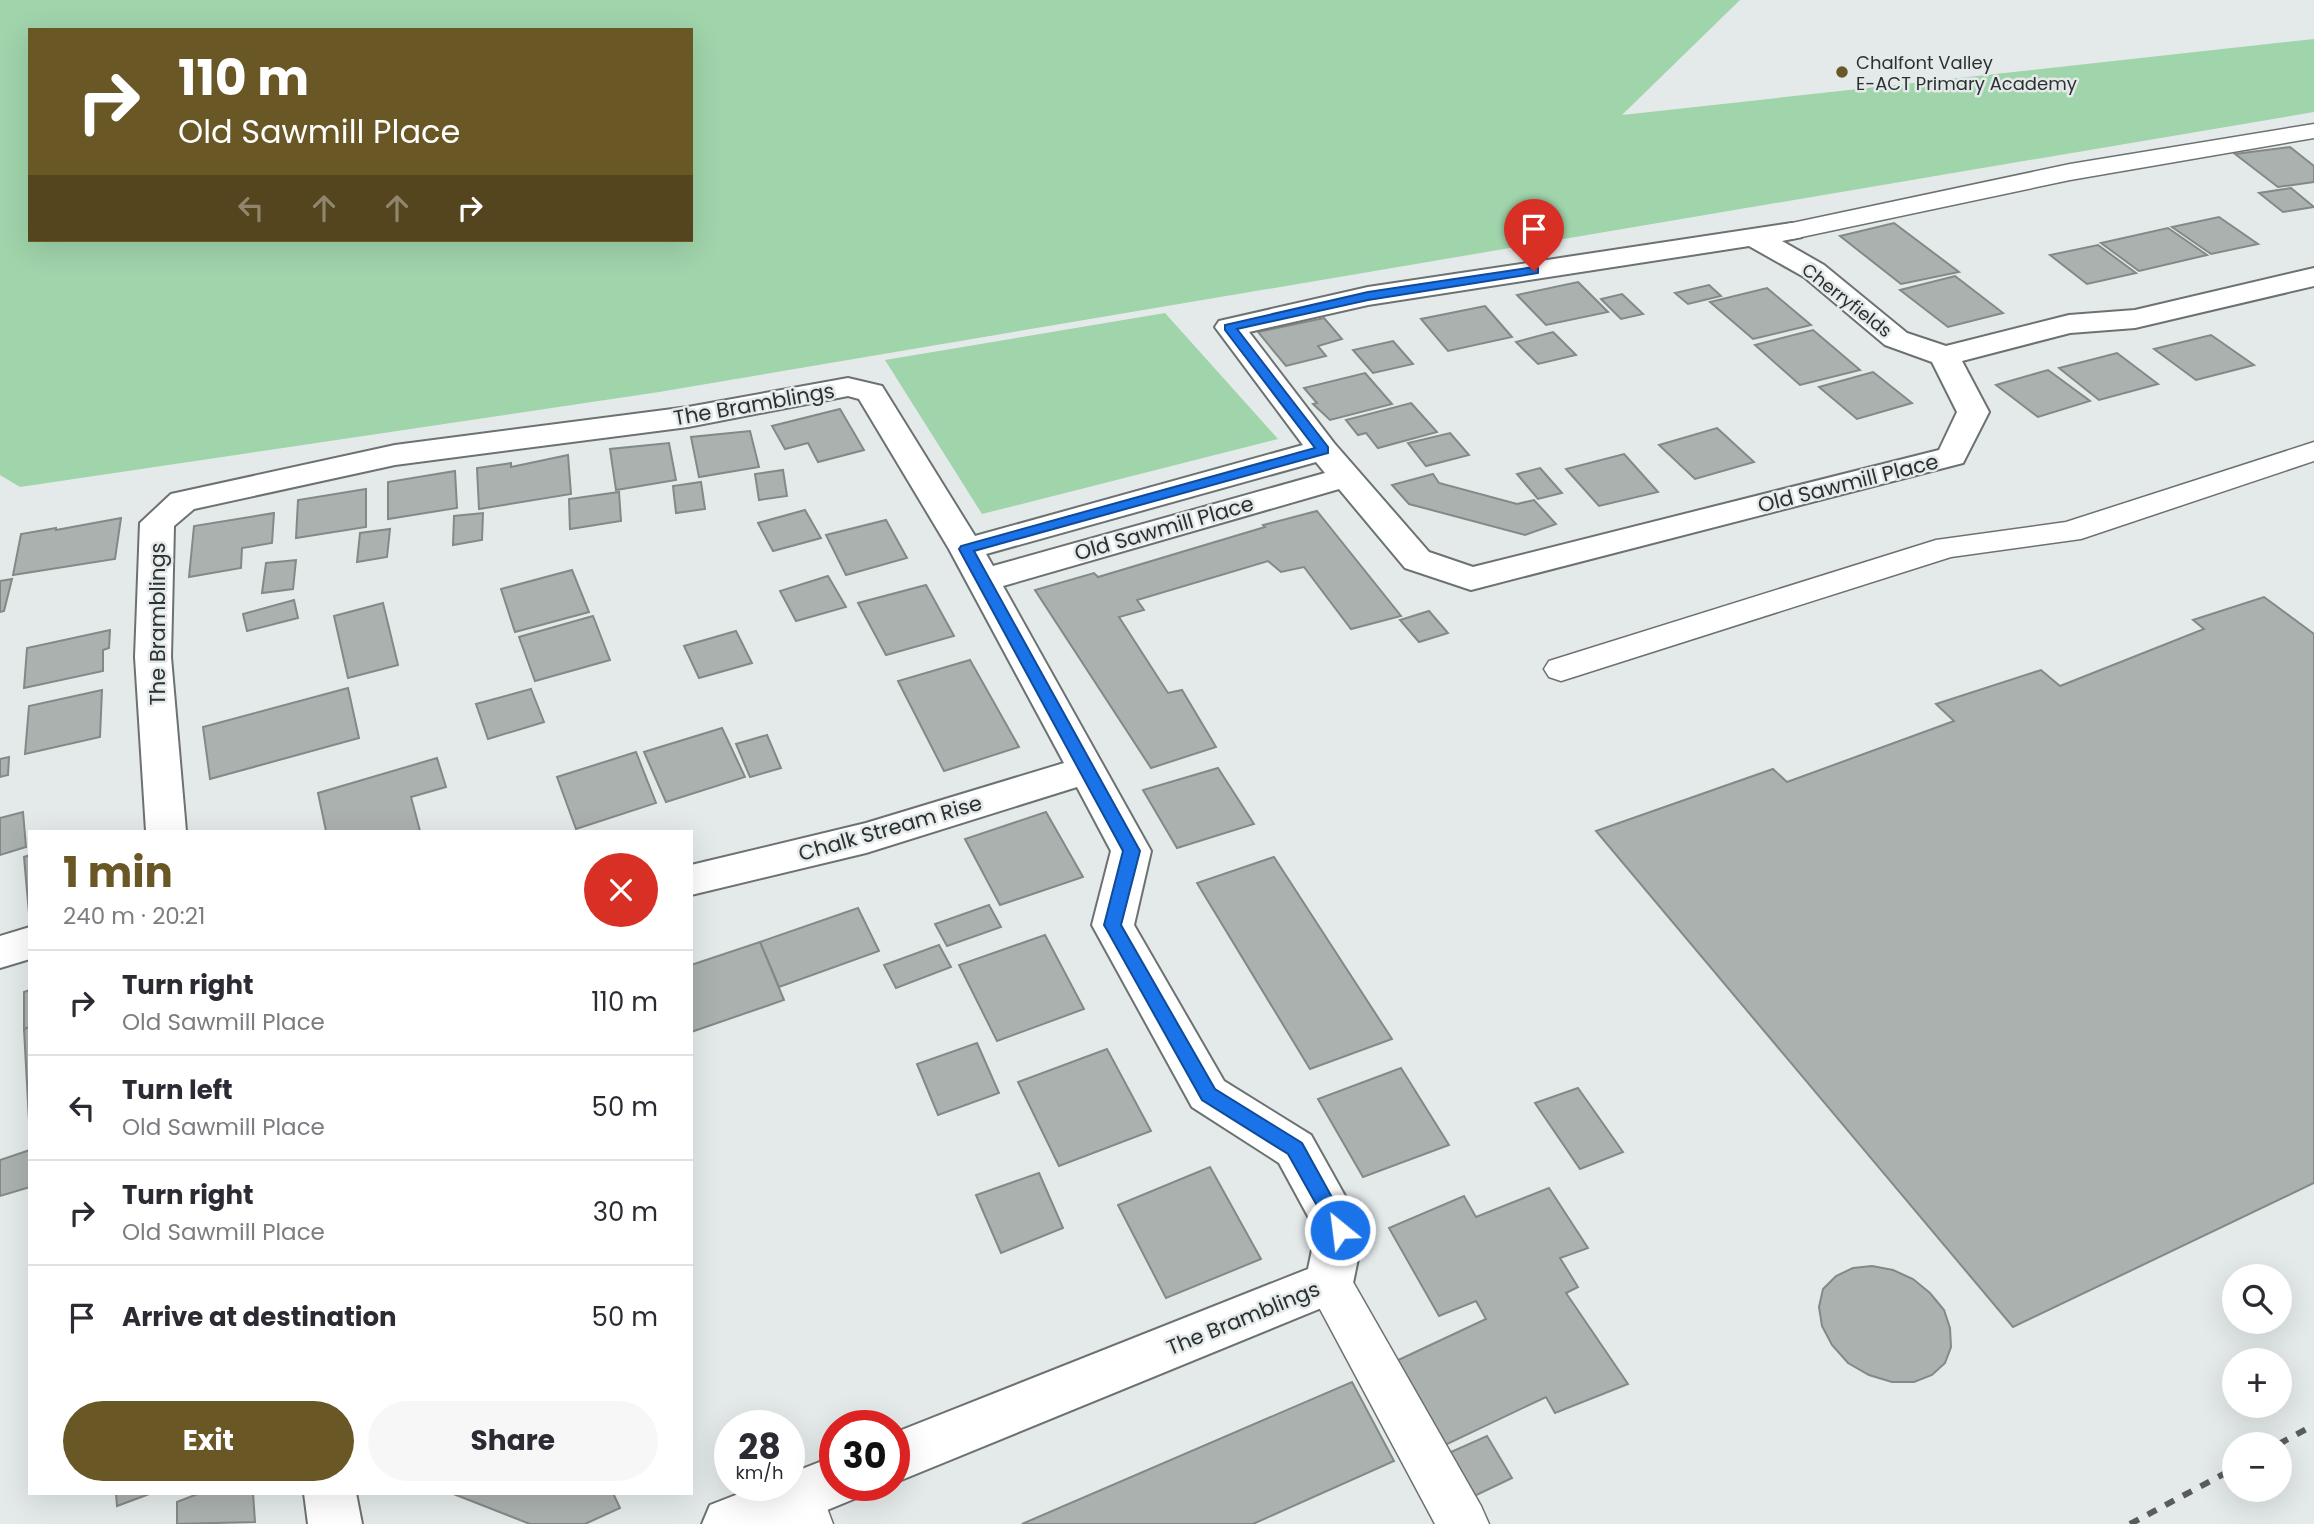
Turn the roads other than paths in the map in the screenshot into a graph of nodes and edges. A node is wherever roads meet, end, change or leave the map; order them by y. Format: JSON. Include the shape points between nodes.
{"nodes":[{"id":1,"x":2314,"y":131,"type":"edge"},
{"id":2,"x":1792,"y":231,"type":"joint"},
{"id":3,"x":1754,"y":237,"type":"junction"},
{"id":4,"x":2314,"y":277,"type":"edge"},
{"id":5,"x":1944,"y":356,"type":"junction"},
{"id":6,"x":1323,"y":450,"type":"junction"},
{"id":7,"x":2314,"y":452,"type":"edge"},
{"id":8,"x":1346,"y":477,"type":"junction"},
{"id":9,"x":974,"y":565,"type":"junction"},
{"id":10,"x":1562,"y":669,"type":"dead end"},
{"id":11,"x":1087,"y":770,"type":"junction"},
{"id":12,"x":166,"y":830,"type":"edge"},
{"id":13,"x":693,"y":880,"type":"edge"},
{"id":14,"x":28,"y":944,"type":"edge"},
{"id":15,"x":0,"y":952,"type":"edge"},
{"id":16,"x":1329,"y":1283,"type":"junction"},
{"id":17,"x":910,"y":1452,"type":"edge"},
{"id":18,"x":330,"y":1495,"type":"edge"},
{"id":19,"x":813,"y":1501,"type":"edge"},
{"id":20,"x":335,"y":1524,"type":"edge"},
{"id":21,"x":729,"y":1524,"type":"edge"},
{"id":22,"x":1463,"y":1524,"type":"edge"}],
"edges":[{"from":1,"to":2,"type":"lane","via":[[2070,172]]},
{"from":2,"to":3,"type":"street","name":"Old Sawmill Place"},
{"from":3,"to":5,"type":"street","name":"Cherryfields","via":[[1814,271],[1896,339]]},
{"from":3,"to":6,"type":"street","name":"Old Sawmill Place","via":[[1368,296],[1230,327]]},
{"from":4,"to":5,"type":"street","via":[[2135,319],[2068,324]]},
{"from":5,"to":8,"type":"street","name":"Old Sawmill Place","via":[[1973,412],[1952,456],[1471,579],[1418,560]]},
{"from":6,"to":8,"type":"street","name":"Old Sawmill Place"},
{"from":6,"to":9,"type":"street","name":"Old Sawmill Place"},
{"from":7,"to":10,"type":"lane","via":[[2070,532],[1948,547]]},
{"from":8,"to":9,"type":"street","name":"Old Sawmill Place"},
{"from":9,"to":11,"type":"street","name":"The Bramblings"},
{"from":9,"to":12,"type":"street","name":"The Bramblings","via":[[872,393],[848,387],[688,417],[395,455],[183,502],[158,523],[153,657]]},
{"from":11,"to":13,"type":"street","name":"Chalk Stream Rise","via":[[866,838]]},
{"from":11,"to":16,"type":"street","name":"The Bramblings","via":[[1131,851],[1113,925],[1208,1094],[1295,1149],[1340,1230]]},
{"from":14,"to":15,"type":"street"},
{"from":16,"to":17,"type":"street","name":"The Bramblings"},
{"from":16,"to":22,"type":"lane"},
{"from":18,"to":20,"type":"street"},
{"from":19,"to":21,"type":"street"}]}
